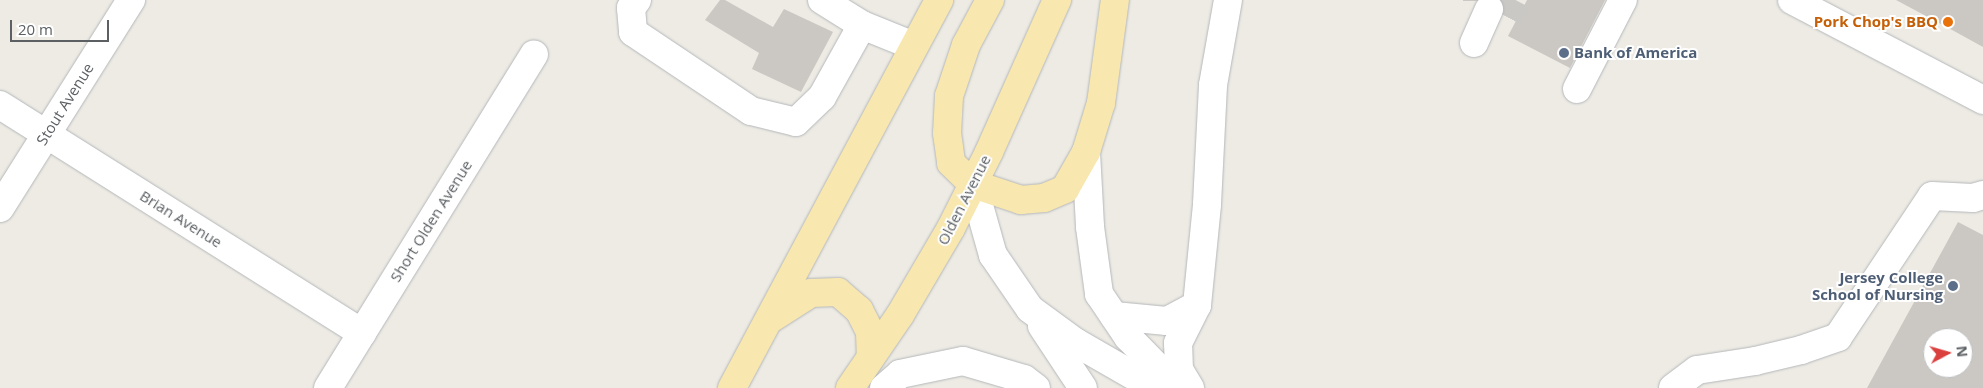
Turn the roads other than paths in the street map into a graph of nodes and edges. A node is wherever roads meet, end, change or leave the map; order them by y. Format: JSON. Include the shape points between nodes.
{"nodes":[{"id":1,"x":131,"y":0,"type":"edge"},
{"id":2,"x":637,"y":0,"type":"edge"},
{"id":3,"x":822,"y":0,"type":"edge"},
{"id":4,"x":939,"y":0,"type":"edge"},
{"id":5,"x":990,"y":0,"type":"edge"},
{"id":6,"x":1057,"y":0,"type":"edge"},
{"id":7,"x":1115,"y":0,"type":"edge"},
{"id":8,"x":1228,"y":0,"type":"edge"},
{"id":9,"x":1623,"y":0,"type":"edge"},
{"id":10,"x":1792,"y":0,"type":"edge"},
{"id":11,"x":862,"y":25,"type":"junction"},
{"id":12,"x":914,"y":46,"type":"junction"},
{"id":13,"x":534,"y":55,"type":"dead end"},
{"id":14,"x":1577,"y":89,"type":"dead end"},
{"id":15,"x":1983,"y":100,"type":"edge"},
{"id":16,"x":0,"y":105,"type":"edge"},
{"id":17,"x":46,"y":134,"type":"junction"},
{"id":18,"x":1086,"y":152,"type":"junction"},
{"id":19,"x":973,"y":184,"type":"junction"},
{"id":20,"x":1983,"y":195,"type":"edge"},
{"id":21,"x":0,"y":208,"type":"edge"},
{"id":22,"x":1197,"y":304,"type":"junction"},
{"id":23,"x":1030,"y":308,"type":"junction"},
{"id":24,"x":1114,"y":316,"type":"junction"},
{"id":25,"x":770,"y":319,"type":"junction"},
{"id":26,"x":362,"y":333,"type":"junction"},
{"id":27,"x":871,"y":357,"type":"junction"},
{"id":28,"x":328,"y":388,"type":"edge"},
{"id":29,"x":732,"y":388,"type":"edge"},
{"id":30,"x":850,"y":388,"type":"edge"},
{"id":31,"x":884,"y":388,"type":"edge"},
{"id":32,"x":1036,"y":388,"type":"edge"},
{"id":33,"x":1083,"y":388,"type":"edge"},
{"id":34,"x":1155,"y":388,"type":"edge"},
{"id":35,"x":1178,"y":388,"type":"edge"},
{"id":36,"x":1190,"y":388,"type":"edge"},
{"id":37,"x":1673,"y":388,"type":"edge"}],
"edges":[{"from":1,"to":17,"type":"street","name":"Stout Avenue"},
{"from":2,"to":11,"type":"street","via":[[631,8],[633,32],[752,111],[796,122],[822,97]]},
{"from":3,"to":11,"type":"street"},
{"from":4,"to":12,"type":"main road"},
{"from":5,"to":19,"type":"main road","via":[[966,45],[949,96],[946,133],[951,163]]},
{"from":6,"to":19,"type":"main road","name":"Olden Avenue"},
{"from":7,"to":18,"type":"main road","via":[[1101,103]]},
{"from":8,"to":22,"type":"street","via":[[1213,85],[1207,204]]},
{"from":9,"to":14,"type":"street"},
{"from":10,"to":15,"type":"street"},
{"from":11,"to":12,"type":"street"},
{"from":12,"to":25,"type":"main road"},
{"from":13,"to":26,"type":"street","name":"Short Olden Avenue"},
{"from":16,"to":17,"type":"street","name":"Brian Avenue"},
{"from":17,"to":21,"type":"street","name":"Stout Avenue"},
{"from":17,"to":26,"type":"street","name":"Brian Avenue"},
{"from":18,"to":19,"type":"main road","via":[[1065,189],[1044,198],[1021,200]]},
{"from":18,"to":24,"type":"street","via":[[1090,227],[1099,294]]},
{"from":19,"to":23,"type":"street","via":[[993,255]]},
{"from":19,"to":27,"type":"main road","name":"Olden Avenue","via":[[905,308]]},
{"from":20,"to":37,"type":"street","via":[[1973,198],[1932,196],[1838,337],[1755,362],[1697,370]]},
{"from":22,"to":24,"type":"street","via":[[1167,321]]},
{"from":22,"to":36,"type":"street","via":[[1178,343],[1179,370]]},
{"from":23,"to":33,"type":"street"},
{"from":23,"to":34,"type":"street","via":[[1074,342]]},
{"from":24,"to":35,"type":"street","via":[[1128,337]]},
{"from":25,"to":27,"type":"main road","via":[[811,293],[838,292],[858,310],[870,332]]},
{"from":25,"to":29,"type":"main road"},
{"from":26,"to":28,"type":"street","name":"Short Olden Avenue"},
{"from":27,"to":30,"type":"main road","name":"Olden Avenue"},
{"from":31,"to":32,"type":"street","via":[[900,374],[963,361],[1024,379]]}]}
